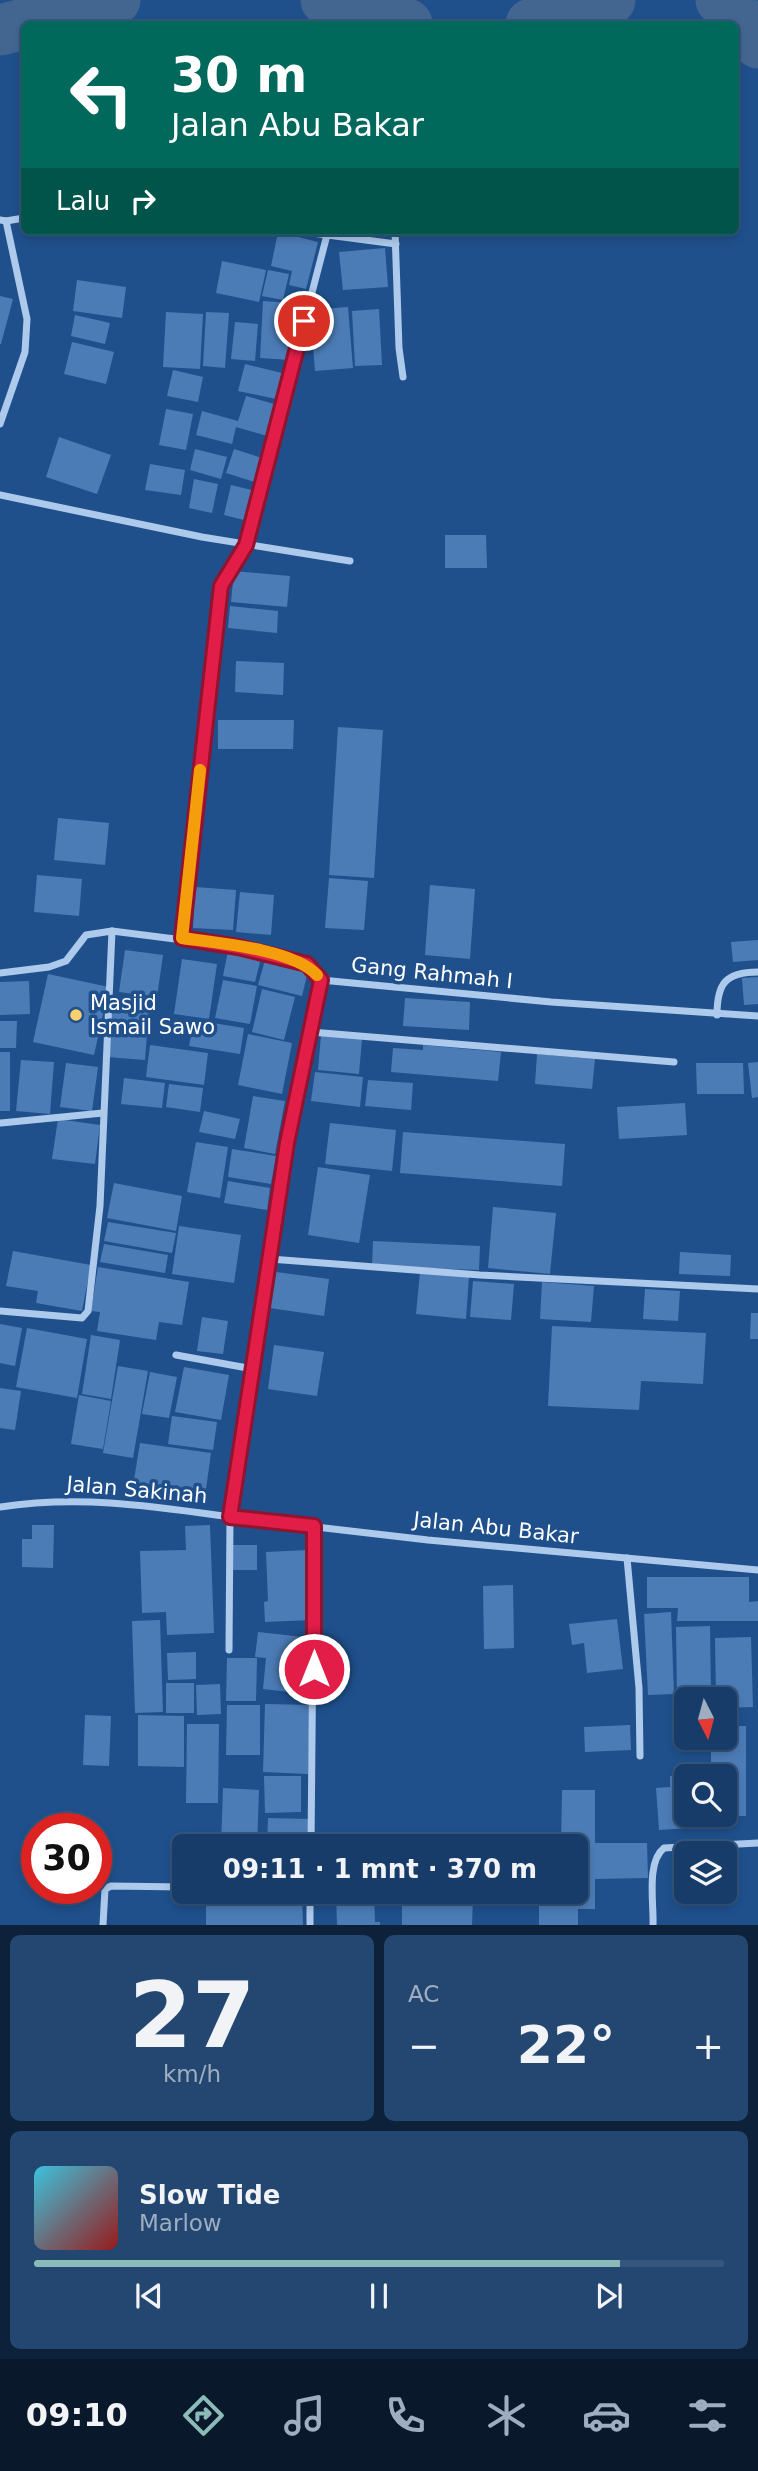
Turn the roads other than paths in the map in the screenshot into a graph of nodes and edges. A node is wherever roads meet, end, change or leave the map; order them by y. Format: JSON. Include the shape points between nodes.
{"nodes":[{"id":1,"x":21,"y":218,"type":"edge"},
{"id":2,"x":3,"y":220,"type":"edge"},
{"id":3,"x":327,"y":235,"type":"joint"},
{"id":4,"x":395,"y":235,"type":"edge"},
{"id":5,"x":396,"y":244,"type":"junction"},
{"id":6,"x":403,"y":377,"type":"dead end"},
{"id":7,"x":0,"y":424,"type":"edge"},
{"id":8,"x":0,"y":495,"type":"edge"},
{"id":9,"x":246,"y":545,"type":"junction"},
{"id":10,"x":351,"y":561,"type":"dead end"},
{"id":11,"x":112,"y":931,"type":"junction"},
{"id":12,"x":182,"y":938,"type":"junction"},
{"id":13,"x":758,"y":972,"type":"edge"},
{"id":14,"x":0,"y":973,"type":"edge"},
{"id":15,"x":321,"y":980,"type":"junction"},
{"id":16,"x":717,"y":1015,"type":"junction"},
{"id":17,"x":758,"y":1016,"type":"edge"},
{"id":18,"x":310,"y":1032,"type":"junction"},
{"id":19,"x":674,"y":1062,"type":"dead end"},
{"id":20,"x":103,"y":1113,"type":"junction"},
{"id":21,"x":1,"y":1123,"type":"edge"},
{"id":22,"x":270,"y":1259,"type":"junction"},
{"id":23,"x":758,"y":1289,"type":"edge"},
{"id":24,"x":0,"y":1311,"type":"edge"},
{"id":25,"x":176,"y":1355,"type":"dead end"},
{"id":26,"x":253,"y":1369,"type":"junction"},
{"id":27,"x":0,"y":1507,"type":"edge"},
{"id":28,"x":230,"y":1517,"type":"junction"},
{"id":29,"x":314,"y":1526,"type":"junction"},
{"id":30,"x":627,"y":1559,"type":"junction"},
{"id":31,"x":758,"y":1570,"type":"edge"},
{"id":32,"x":229,"y":1650,"type":"dead end"},
{"id":33,"x":640,"y":1756,"type":"dead end"},
{"id":34,"x":311,"y":1834,"type":"edge"},
{"id":35,"x":758,"y":1843,"type":"edge"},
{"id":36,"x":172,"y":1888,"type":"edge"},
{"id":37,"x":310,"y":1904,"type":"edge"},
{"id":38,"x":103,"y":1925,"type":"edge"},
{"id":39,"x":310,"y":1925,"type":"edge"},
{"id":40,"x":653,"y":1925,"type":"edge"}],
"edges":[{"from":1,"to":2,"type":"street"},
{"from":2,"to":7,"type":"street","via":[[27,319],[25,352]]},
{"from":3,"to":5,"type":"street"},
{"from":3,"to":9,"type":"street"},
{"from":4,"to":5,"type":"street"},
{"from":5,"to":6,"type":"street"},
{"from":8,"to":9,"type":"street"},
{"from":9,"to":10,"type":"street"},
{"from":9,"to":12,"type":"street","via":[[221,586]]},
{"from":11,"to":12,"type":"street","name":"Gang Rahmah I"},
{"from":11,"to":14,"type":"street","name":"Gang Rahmah I","via":[[86,935],[66,961]]},
{"from":11,"to":20,"type":"street"},
{"from":12,"to":15,"type":"street","name":"Gang Rahmah I","via":[[307,964]]},
{"from":13,"to":16,"type":"street","via":[[726,979],[717,993]]},
{"from":15,"to":16,"type":"street","name":"Gang Rahmah I"},
{"from":15,"to":18,"type":"street","name":"Jalan Sakinah"},
{"from":16,"to":17,"type":"street","name":"Gang Rahmah I"},
{"from":18,"to":19,"type":"street"},
{"from":18,"to":22,"type":"street","name":"Jalan Sakinah"},
{"from":20,"to":21,"type":"street"},
{"from":20,"to":24,"type":"street","via":[[100,1206],[88,1315]]},
{"from":22,"to":23,"type":"street"},
{"from":22,"to":26,"type":"street","name":"Jalan Sakinah"},
{"from":25,"to":26,"type":"street"},
{"from":26,"to":28,"type":"street","name":"Jalan Sakinah"},
{"from":27,"to":28,"type":"street","name":"Jalan Sakinah","via":[[90,1500]]},
{"from":28,"to":29,"type":"street","name":"Jalan Abu Bakar"},
{"from":28,"to":32,"type":"street"},
{"from":29,"to":30,"type":"street","name":"Jalan Abu Bakar"},
{"from":29,"to":34,"type":"street"},
{"from":30,"to":31,"type":"street","name":"Jalan Abu Bakar"},
{"from":30,"to":33,"type":"street"},
{"from":35,"to":40,"type":"street","via":[[664,1848],[654,1863]]},
{"from":36,"to":38,"type":"street","via":[[110,1886],[105,1889]]},
{"from":37,"to":39,"type":"street"}]}
